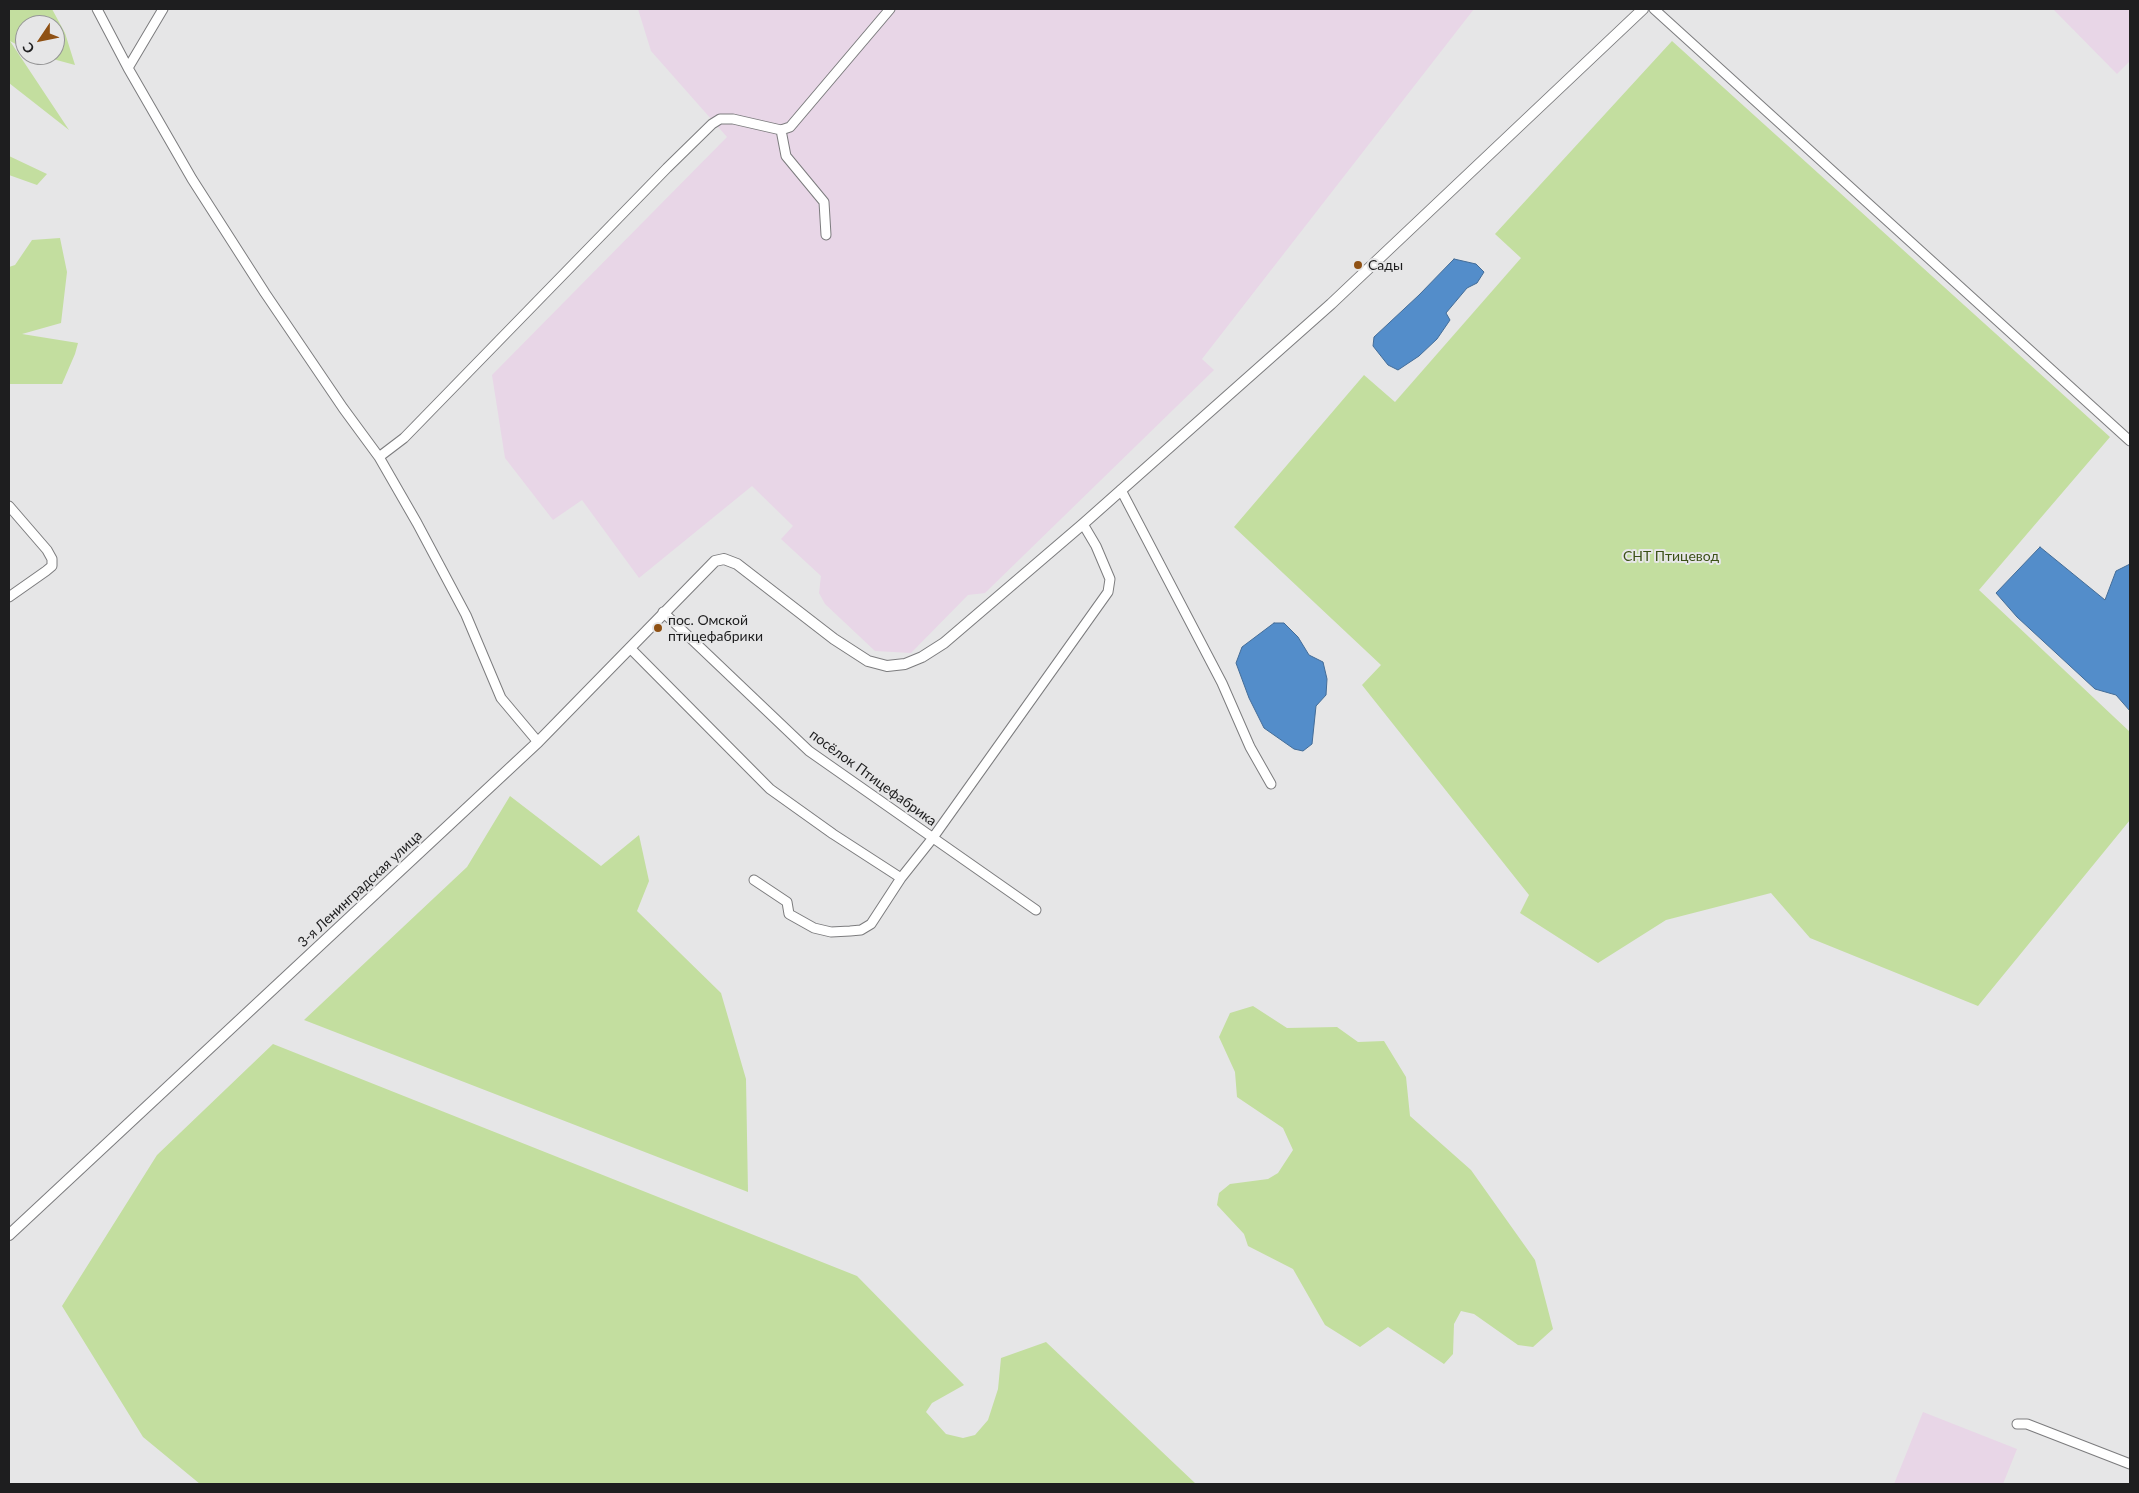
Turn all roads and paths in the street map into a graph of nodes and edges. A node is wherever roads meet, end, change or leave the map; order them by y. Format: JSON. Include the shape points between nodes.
{"nodes":[{"id":1,"x":97,"y":9,"type":"edge"},
{"id":2,"x":163,"y":9,"type":"edge"},
{"id":3,"x":890,"y":9,"type":"edge"},
{"id":4,"x":1643,"y":9,"type":"edge"},
{"id":5,"x":1654,"y":9,"type":"edge"},
{"id":6,"x":128,"y":68,"type":"junction"},
{"id":7,"x":781,"y":130,"type":"junction"},
{"id":8,"x":826,"y":235,"type":"dead end"},
{"id":9,"x":2130,"y":441,"type":"edge"},
{"id":10,"x":379,"y":457,"type":"junction"},
{"id":11,"x":1121,"y":490,"type":"junction"},
{"id":12,"x":9,"y":506,"type":"edge"},
{"id":13,"x":1083,"y":524,"type":"junction"},
{"id":14,"x":9,"y":597,"type":"edge"},
{"id":15,"x":664,"y":612,"type":"junction"},
{"id":16,"x":630,"y":648,"type":"junction"},
{"id":17,"x":538,"y":742,"type":"junction"},
{"id":18,"x":1271,"y":784,"type":"dead end"},
{"id":19,"x":932,"y":839,"type":"junction"},
{"id":20,"x":901,"y":878,"type":"junction"},
{"id":21,"x":754,"y":880,"type":"dead end"},
{"id":22,"x":1036,"y":910,"type":"dead end"},
{"id":23,"x":9,"y":1235,"type":"edge"},
{"id":24,"x":2017,"y":1424,"type":"dead end"},
{"id":25,"x":2130,"y":1464,"type":"edge"}],
"edges":[{"from":1,"to":6,"type":"street"},
{"from":2,"to":6,"type":"street"},
{"from":3,"to":7,"type":"street","via":[[790,127]]},
{"from":4,"to":11,"type":"street","via":[[1331,304]]},
{"from":5,"to":9,"type":"street"},
{"from":6,"to":10,"type":"street","via":[[192,179],[255,277],[342,408]]},
{"from":7,"to":8,"type":"street","via":[[786,156],[824,202]]},
{"from":7,"to":10,"type":"street","via":[[733,119],[720,118],[712,124],[404,438]]},
{"from":10,"to":17,"type":"street","via":[[466,615],[501,698]]},
{"from":11,"to":13,"type":"street"},
{"from":11,"to":18,"type":"street","via":[[1222,682],[1250,747]]},
{"from":12,"to":14,"type":"street","via":[[52,559],[52,566]]},
{"from":13,"to":15,"type":"street","name":"3-я Ленинградская улица","via":[[944,643],[905,664],[887,666],[856,655],[737,564],[724,559],[715,561],[704,570]]},
{"from":13,"to":19,"type":"street","via":[[1110,579],[1108,592]]},
{"from":15,"to":16,"type":"street","name":"3-я Ленинградская улица"},
{"from":15,"to":19,"type":"street","name":"посёлок Птицефабрика","via":[[809,751]]},
{"from":16,"to":17,"type":"street","name":"3-я Ленинградская улица"},
{"from":16,"to":20,"type":"street","via":[[770,789]]},
{"from":17,"to":23,"type":"street","name":"3-я Ленинградская улица"},
{"from":19,"to":20,"type":"street"},
{"from":19,"to":22,"type":"street","name":"посёлок Птицефабрика"},
{"from":20,"to":21,"type":"street","via":[[871,924],[861,930],[831,932],[800,922],[790,914],[787,902]]},
{"from":24,"to":25,"type":"street","via":[[2027,1424]]}]}
